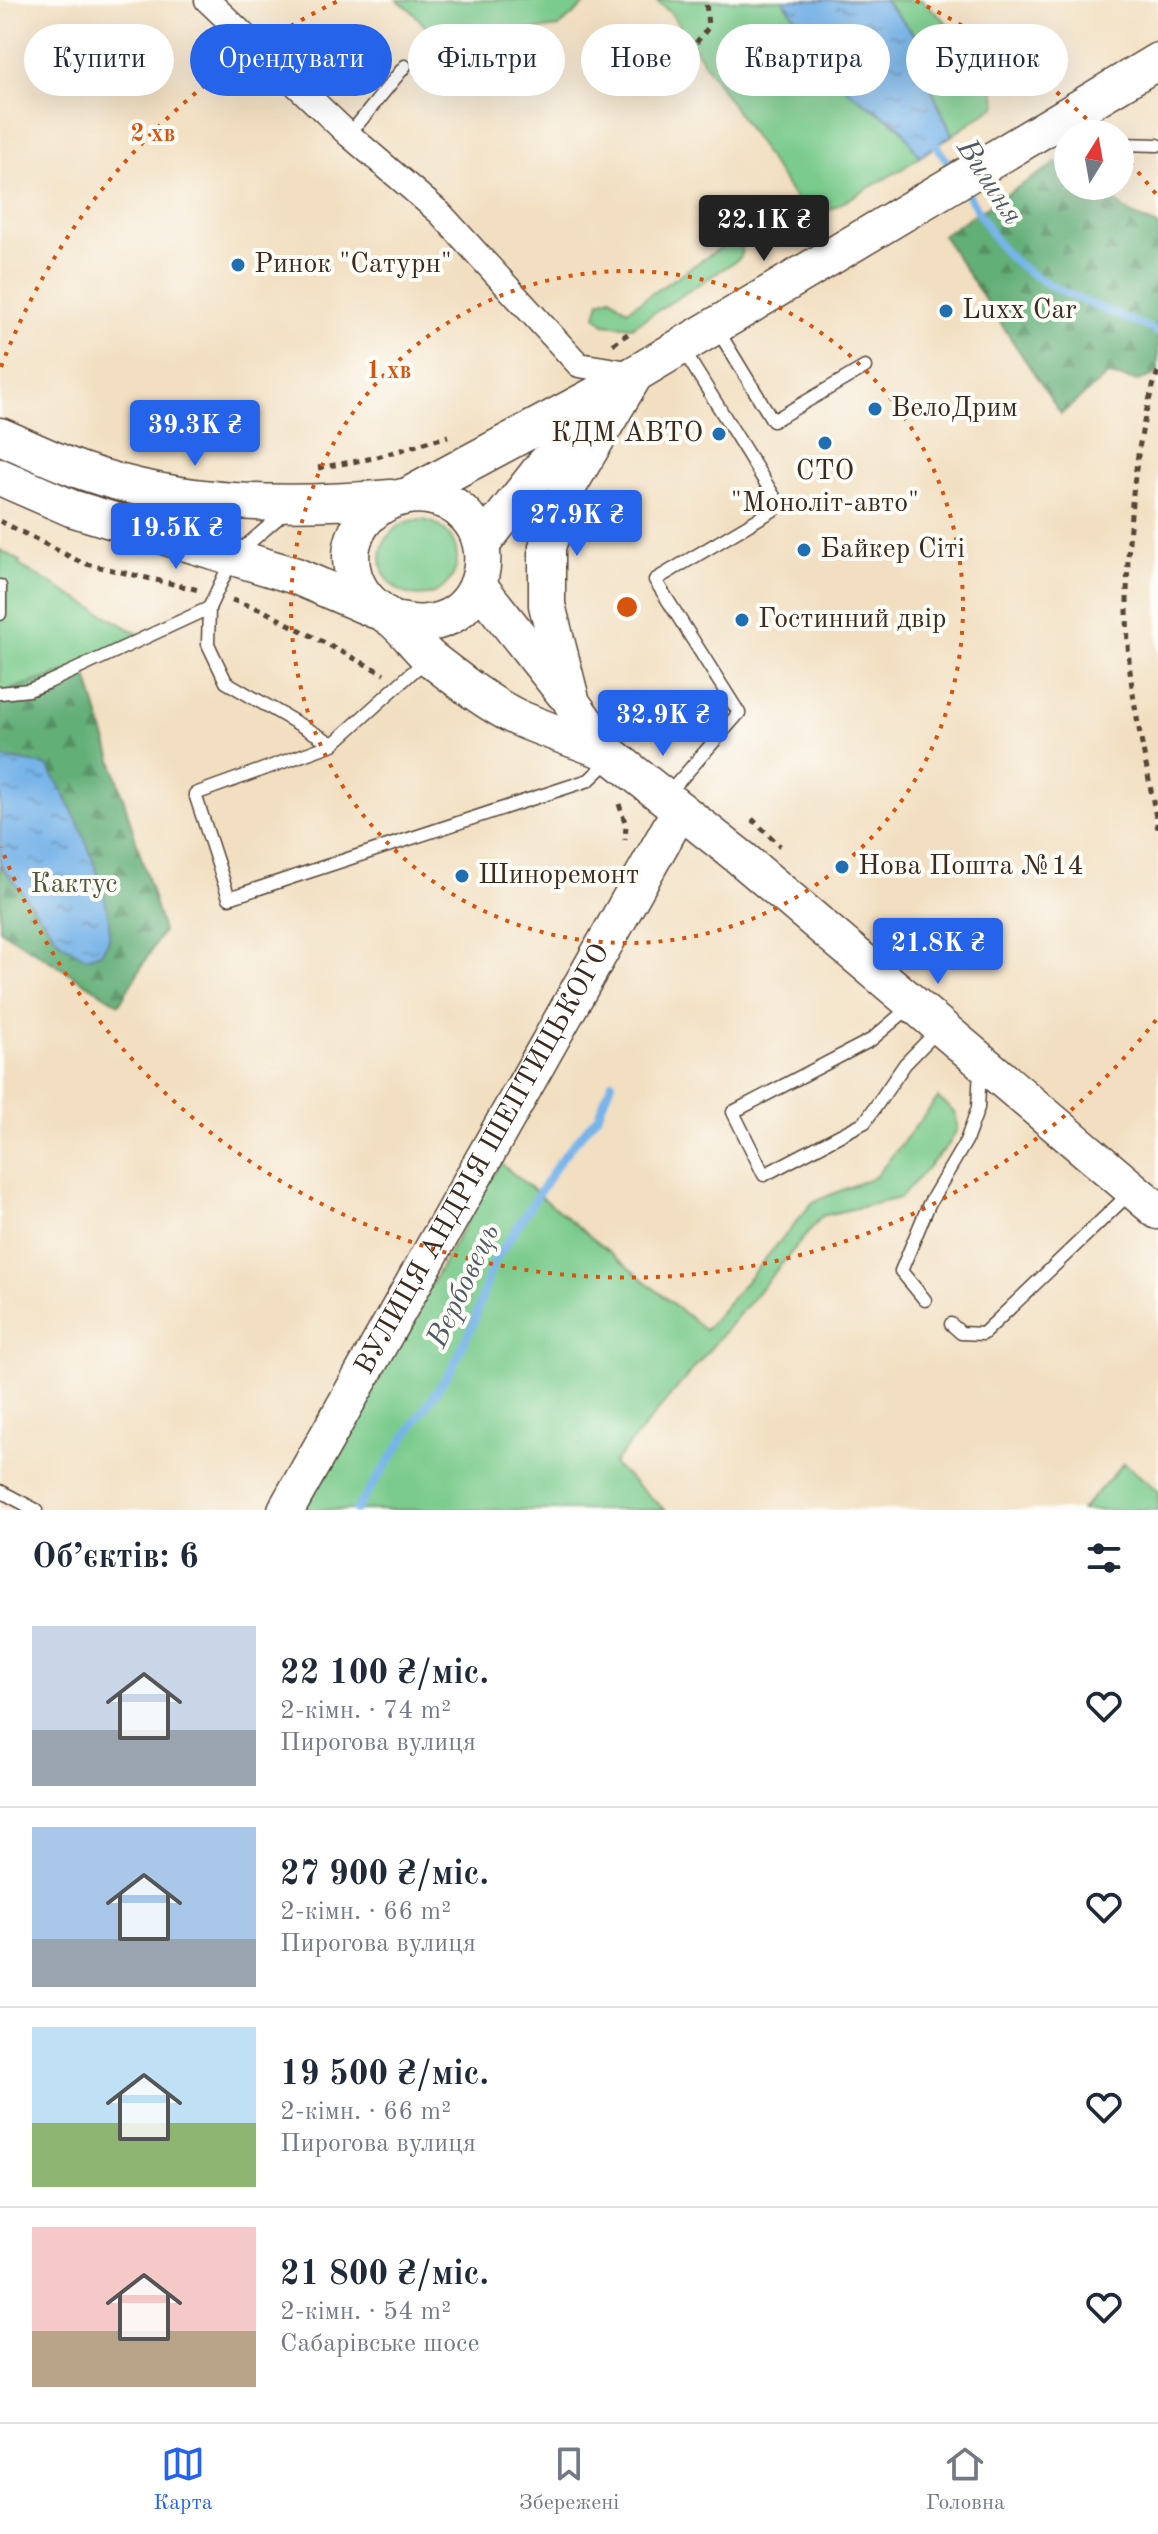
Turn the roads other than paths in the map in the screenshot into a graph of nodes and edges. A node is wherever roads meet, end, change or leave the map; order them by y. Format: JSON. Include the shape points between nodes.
{"nodes":[{"id":1,"x":207,"y":0,"type":"edge"},
{"id":2,"x":1158,"y":61,"type":"edge"},
{"id":3,"x":405,"y":66,"type":"dead end"},
{"id":4,"x":1077,"y":120,"type":"edge"},
{"id":5,"x":349,"y":135,"type":"junction"},
{"id":6,"x":1054,"y":135,"type":"edge"},
{"id":7,"x":1134,"y":144,"type":"edge"},
{"id":8,"x":1158,"y":145,"type":"edge"},
{"id":9,"x":716,"y":326,"type":"junction"},
{"id":10,"x":681,"y":347,"type":"junction"},
{"id":11,"x":865,"y":367,"type":"dead end"},
{"id":12,"x":635,"y":374,"type":"junction"},
{"id":13,"x":0,"y":436,"type":"edge"},
{"id":14,"x":0,"y":477,"type":"edge"},
{"id":15,"x":402,"y":496,"type":"junction"},
{"id":16,"x":299,"y":503,"type":"junction"},
{"id":17,"x":482,"y":544,"type":"junction"},
{"id":18,"x":233,"y":557,"type":"junction"},
{"id":19,"x":478,"y":585,"type":"junction"},
{"id":20,"x":0,"y":586,"type":"edge"},
{"id":21,"x":209,"y":608,"type":"junction"},
{"id":22,"x":0,"y":614,"type":"edge"},
{"id":23,"x":385,"y":616,"type":"junction"},
{"id":24,"x":430,"y":657,"type":"junction"},
{"id":25,"x":0,"y":693,"type":"edge"},
{"id":26,"x":572,"y":703,"type":"junction"},
{"id":27,"x":333,"y":744,"type":"junction"},
{"id":28,"x":603,"y":763,"type":"junction"},
{"id":29,"x":672,"y":804,"type":"junction"},
{"id":30,"x":914,"y":1004,"type":"junction"},
{"id":31,"x":940,"y":1028,"type":"junction"},
{"id":32,"x":980,"y":1060,"type":"junction"},
{"id":33,"x":1145,"y":1201,"type":"edge"},
{"id":34,"x":925,"y":1300,"type":"dead end"},
{"id":35,"x":951,"y":1324,"type":"dead end"},
{"id":36,"x":0,"y":1491,"type":"edge"},
{"id":37,"x":36,"y":1510,"type":"edge"},
{"id":38,"x":286,"y":1510,"type":"edge"}],
"edges":[{"from":1,"to":5,"type":"street"},
{"from":2,"to":4,"type":"street"},
{"from":3,"to":5,"type":"lane"},
{"from":5,"to":12,"type":"street","via":[[440,213],[579,365]]},
{"from":6,"to":9,"type":"street","via":[[923,204]]},
{"from":7,"to":8,"type":"lane"},
{"from":9,"to":10,"type":"street"},
{"from":9,"to":11,"type":"lane","via":[[773,421]]},
{"from":10,"to":12,"type":"street"},
{"from":10,"to":29,"type":"lane","via":[[780,506],[655,580],[739,713]]},
{"from":12,"to":15,"type":"street"},
{"from":12,"to":17,"type":"street","via":[[549,459]]},
{"from":12,"to":26,"type":"street","via":[[568,487],[547,547],[547,605]]},
{"from":13,"to":16,"type":"street","via":[[83,472],[159,491],[227,501]]},
{"from":14,"to":18,"type":"street","via":[[71,508]]},
{"from":15,"to":16,"type":"street"},
{"from":15,"to":17,"type":"street","via":[[436,495],[457,506],[473,523]]},
{"from":15,"to":23,"type":"street","via":[[372,511],[352,551],[353,573],[362,594]]},
{"from":16,"to":18,"type":"lane"},
{"from":17,"to":19,"type":"street"},
{"from":18,"to":21,"type":"lane"},
{"from":18,"to":23,"type":"street","via":[[308,581]]},
{"from":19,"to":23,"type":"street","via":[[464,606],[443,620],[418,625]]},
{"from":19,"to":26,"type":"street"},
{"from":20,"to":22,"type":"lane"},
{"from":21,"to":25,"type":"lane","via":[[49,682]]},
{"from":21,"to":27,"type":"lane","via":[[208,644],[226,682]]},
{"from":23,"to":24,"type":"street"},
{"from":24,"to":27,"type":"lane"},
{"from":24,"to":28,"type":"street","via":[[514,716]]},
{"from":26,"to":28,"type":"street"},
{"from":27,"to":28,"type":"lane","via":[[195,794],[229,898]]},
{"from":28,"to":29,"type":"street"},
{"from":29,"to":30,"type":"street"},
{"from":29,"to":38,"type":"street","name":"ВУЛИЦЯ АНДРІЯ ШЕПТИЦЬКОГО"},
{"from":30,"to":31,"type":"street"},
{"from":30,"to":31,"type":"lane","via":[[871,1040],[733,1112],[764,1175],[865,1122],[905,1064]]},
{"from":31,"to":32,"type":"street"},
{"from":32,"to":33,"type":"street"},
{"from":32,"to":34,"type":"lane","via":[[978,1108],[966,1141],[924,1215],[901,1271]]},
{"from":33,"to":35,"type":"lane","via":[[983,1334],[961,1333]]},
{"from":36,"to":37,"type":"lane"}]}
